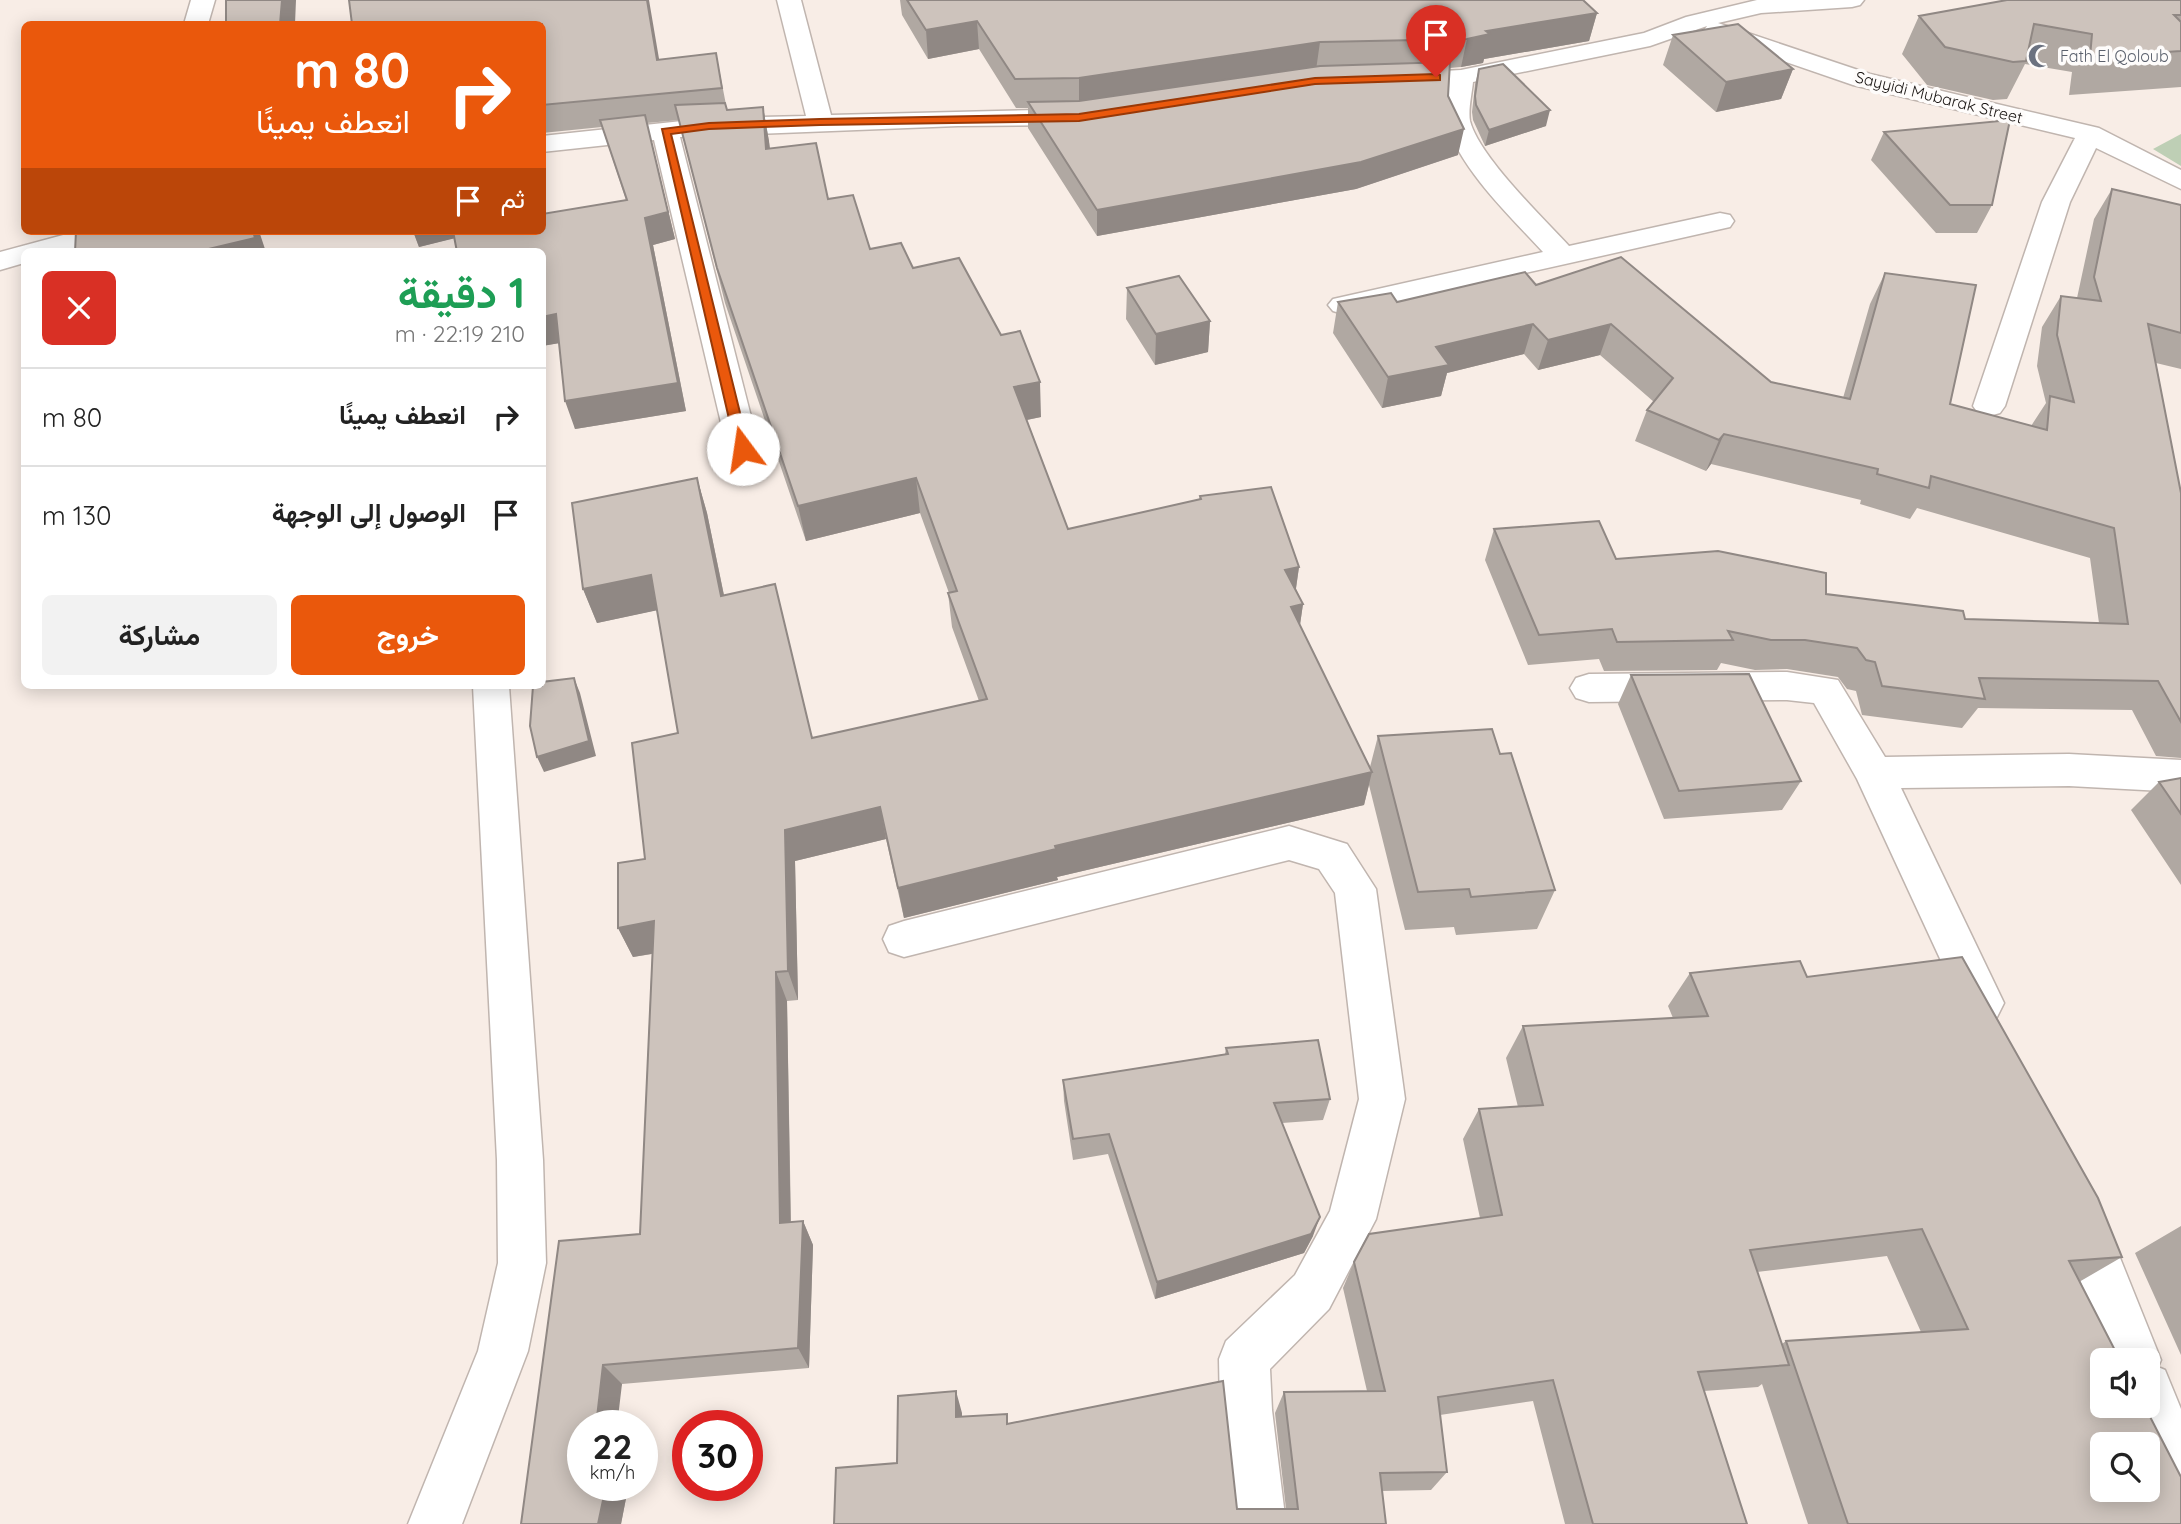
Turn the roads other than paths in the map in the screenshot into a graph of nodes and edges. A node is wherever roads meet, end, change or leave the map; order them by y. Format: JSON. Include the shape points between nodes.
{"nodes":[{"id":1,"x":203,"y":0,"type":"edge"},
{"id":2,"x":789,"y":0,"type":"edge"},
{"id":3,"x":1852,"y":0,"type":"edge"},
{"id":4,"x":1749,"y":3,"type":"edge"},
{"id":5,"x":197,"y":21,"type":"edge"},
{"id":6,"x":1693,"y":22,"type":"junction"},
{"id":7,"x":1461,"y":77,"type":"junction"},
{"id":8,"x":1368,"y":80,"type":"edge"},
{"id":9,"x":1106,"y":113,"type":"edge"},
{"id":10,"x":820,"y":122,"type":"junction"},
{"id":11,"x":665,"y":131,"type":"junction"},
{"id":12,"x":2090,"y":134,"type":"junction"},
{"id":13,"x":546,"y":144,"type":"edge"},
{"id":14,"x":2181,"y":181,"type":"edge"},
{"id":15,"x":1720,"y":221,"type":"dead end"},
{"id":16,"x":95,"y":235,"type":"edge"},
{"id":17,"x":48,"y":248,"type":"edge"},
{"id":18,"x":21,"y":256,"type":"edge"},
{"id":19,"x":1562,"y":256,"type":"junction"},
{"id":20,"x":0,"y":261,"type":"edge"},
{"id":21,"x":1338,"y":307,"type":"edge"},
{"id":22,"x":1989,"y":406,"type":"dead end"},
{"id":23,"x":743,"y":449,"type":"dead end"},
{"id":24,"x":1590,"y":688,"type":"dead end"},
{"id":25,"x":491,"y":689,"type":"edge"},
{"id":26,"x":1874,"y":773,"type":"junction"},
{"id":27,"x":2181,"y":776,"type":"edge"},
{"id":28,"x":904,"y":939,"type":"dead end"},
{"id":29,"x":1996,"y":1033,"type":"edge"},
{"id":30,"x":2066,"y":1181,"type":"edge"},
{"id":31,"x":2131,"y":1348,"type":"edge"},
{"id":32,"x":2159,"y":1418,"type":"edge"},
{"id":33,"x":2181,"y":1474,"type":"edge"},
{"id":34,"x":435,"y":1524,"type":"edge"},
{"id":35,"x":1259,"y":1524,"type":"edge"}],
"edges":[{"from":1,"to":5,"type":"street"},
{"from":2,"to":10,"type":"street"},
{"from":3,"to":4,"type":"street"},
{"from":4,"to":6,"type":"street"},
{"from":6,"to":7,"type":"street","via":[[1650,39]]},
{"from":6,"to":12,"type":"street","name":"Sayyidi Mubarak Street","via":[[1862,80]]},
{"from":7,"to":8,"type":"street"},
{"from":7,"to":19,"type":"street","via":[[1457,120],[1475,154]]},
{"from":9,"to":10,"type":"street"},
{"from":10,"to":11,"type":"street"},
{"from":11,"to":13,"type":"street"},
{"from":11,"to":23,"type":"street"},
{"from":12,"to":14,"type":"street","name":"Sayyidi Mubarak Street"},
{"from":12,"to":22,"type":"street","via":[[2056,202]]},
{"from":15,"to":19,"type":"street"},
{"from":16,"to":17,"type":"street"},
{"from":18,"to":20,"type":"street"},
{"from":19,"to":21,"type":"street"},
{"from":24,"to":26,"type":"street","via":[[1787,686],[1825,690]]},
{"from":25,"to":34,"type":"street","via":[[520,1160],[522,1263],[503,1351]]},
{"from":26,"to":27,"type":"street","via":[[2069,770]]},
{"from":26,"to":29,"type":"street"},
{"from":28,"to":35,"type":"street","via":[[1289,843],[1334,856],[1355,889],[1382,1099],[1352,1219],[1312,1292],[1244,1359]]},
{"from":30,"to":31,"type":"street"},
{"from":32,"to":33,"type":"street"}]}
